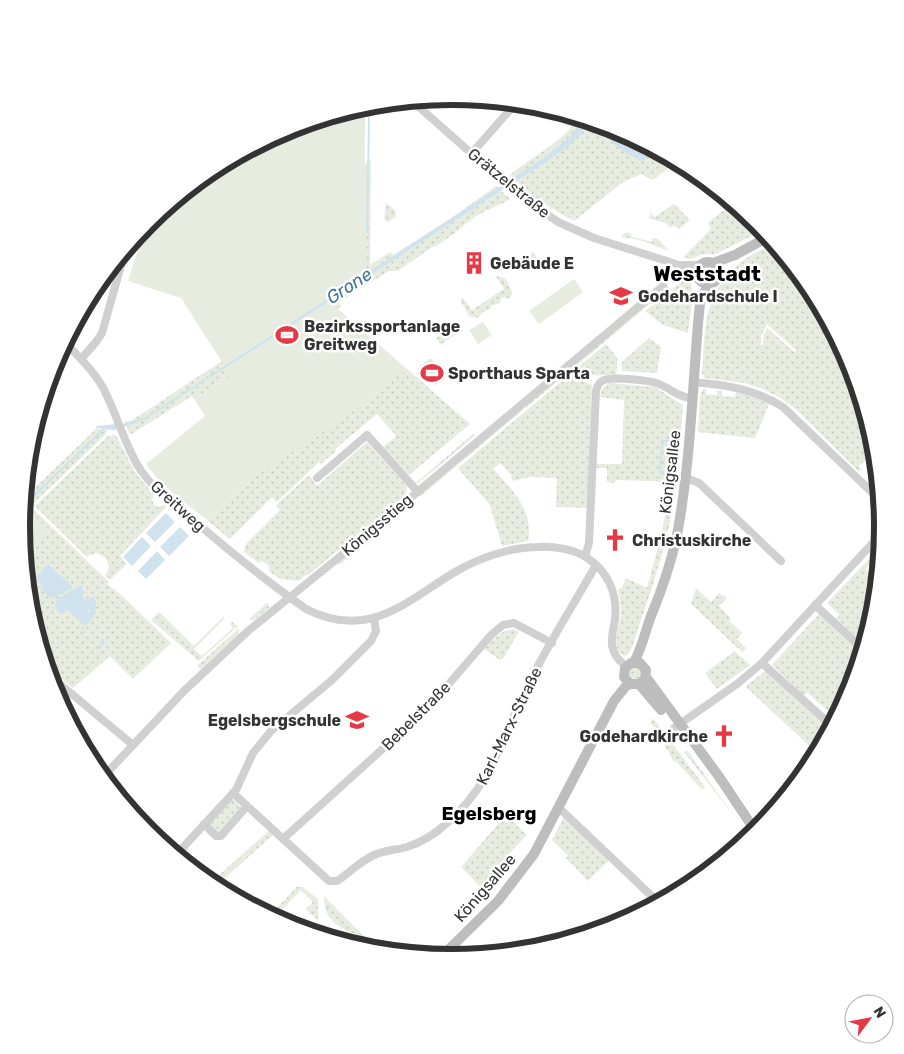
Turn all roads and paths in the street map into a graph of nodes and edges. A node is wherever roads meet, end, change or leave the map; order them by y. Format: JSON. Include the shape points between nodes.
{"nodes":[{"id":1,"x":419,"y":107,"type":"edge"},
{"id":2,"x":510,"y":109,"type":"edge"},
{"id":3,"x":472,"y":153,"type":"junction"},
{"id":4,"x":761,"y":241,"type":"edge"},
{"id":5,"x":121,"y":265,"type":"edge"},
{"id":6,"x":716,"y":267,"type":"junction"},
{"id":7,"x":701,"y":276,"type":"junction"},
{"id":8,"x":663,"y":286,"type":"dead end"},
{"id":9,"x":70,"y":348,"type":"edge"},
{"id":10,"x":81,"y":359,"type":"junction"},
{"id":11,"x":693,"y":382,"type":"junction"},
{"id":12,"x":692,"y":398,"type":"junction"},
{"id":13,"x":318,"y":478,"type":"dead end"},
{"id":14,"x":686,"y":478,"type":"junction"},
{"id":15,"x":418,"y":492,"type":"junction"},
{"id":16,"x":872,"y":493,"type":"edge"},
{"id":17,"x":873,"y":542,"type":"edge"},
{"id":18,"x":585,"y":556,"type":"junction"},
{"id":19,"x":781,"y":561,"type":"dead end"},
{"id":20,"x":596,"y":565,"type":"junction"},
{"id":21,"x":288,"y":597,"type":"junction"},
{"id":22,"x":815,"y":605,"type":"junction"},
{"id":23,"x":374,"y":618,"type":"junction"},
{"id":24,"x":552,"y":643,"type":"junction"},
{"id":25,"x":858,"y":644,"type":"edge"},
{"id":26,"x":762,"y":663,"type":"junction"},
{"id":27,"x":634,"y":664,"type":"junction"},
{"id":28,"x":635,"y":681,"type":"junction"},
{"id":29,"x":61,"y":685,"type":"edge"},
{"id":30,"x":826,"y":721,"type":"edge"},
{"id":31,"x":677,"y":726,"type":"junction"},
{"id":32,"x":133,"y":745,"type":"junction"},
{"id":33,"x":108,"y":771,"type":"edge"},
{"id":34,"x":233,"y":793,"type":"junction"},
{"id":35,"x":248,"y":806,"type":"junction"},
{"id":36,"x":558,"y":807,"type":"junction"},
{"id":37,"x":204,"y":824,"type":"junction"},
{"id":38,"x":751,"y":824,"type":"edge"},
{"id":39,"x":746,"y":829,"type":"edge"},
{"id":40,"x":283,"y":840,"type":"junction"},
{"id":41,"x":181,"y":850,"type":"edge"},
{"id":42,"x":654,"y":897,"type":"edge"},
{"id":43,"x":450,"y":949,"type":"edge"}],
"edges":[{"from":1,"to":3,"type":"street","name":"Grätzelstraße"},
{"from":2,"to":3,"type":"street"},
{"from":3,"to":7,"type":"street","name":"Grätzelstraße","via":[[512,189],[571,228],[676,264]]},
{"from":4,"to":6,"type":"street"},
{"from":5,"to":10,"type":"street","via":[[102,333]]},
{"from":6,"to":7,"type":"street","via":[[707,261]]},
{"from":6,"to":7,"type":"street","name":"Königsallee","via":[[716,281]]},
{"from":7,"to":11,"type":"street","name":"Königsallee"},
{"from":8,"to":15,"type":"street","name":"Königsstieg"},
{"from":9,"to":10,"type":"street","name":"Greitweg"},
{"from":10,"to":21,"type":"street","name":"Greitweg","via":[[107,394],[138,466],[150,482]]},
{"from":11,"to":12,"type":"street","name":"Königsallee"},
{"from":11,"to":16,"type":"street","via":[[742,389],[783,406]]},
{"from":12,"to":14,"type":"street","name":"Königsallee"},
{"from":12,"to":18,"type":"street","via":[[681,397],[648,381],[605,379],[599,383],[589,543]]},
{"from":13,"to":15,"type":"street","via":[[367,435]]},
{"from":14,"to":19,"type":"street","via":[[699,483]]},
{"from":14,"to":27,"type":"street","name":"Königsallee","via":[[676,542],[648,626],[646,644]]},
{"from":15,"to":21,"type":"street","name":"Königsstieg"},
{"from":17,"to":22,"type":"street"},
{"from":18,"to":20,"type":"street"},
{"from":18,"to":23,"type":"street","name":"Greitweg","via":[[543,547],[504,552],[456,571],[401,607]]},
{"from":20,"to":24,"type":"street","name":"Karl-Marx-Straße"},
{"from":20,"to":27,"type":"street","via":[[608,579],[614,594],[616,617],[612,643],[617,658]]},
{"from":21,"to":23,"type":"street","name":"Greitweg","via":[[326,617],[343,620]]},
{"from":21,"to":32,"type":"street","name":"Königsstieg","via":[[202,674]]},
{"from":22,"to":25,"type":"street"},
{"from":22,"to":26,"type":"street"},
{"from":23,"to":34,"type":"street","via":[[376,630],[373,639],[332,680],[266,736],[253,753]]},
{"from":24,"to":40,"type":"street","name":"Bebelstraße","via":[[516,624],[499,627],[429,707]]},
{"from":24,"to":40,"type":"street","name":"Karl-Marx-Straße","via":[[530,681],[479,788],[448,823],[425,840],[371,856],[337,881],[326,879]]},
{"from":26,"to":30,"type":"street"},
{"from":26,"to":31,"type":"street"},
{"from":27,"to":28,"type":"street","name":"Königsallee","via":[[624,671]]},
{"from":27,"to":28,"type":"street","name":"Königsallee","via":[[646,670]]},
{"from":28,"to":31,"type":"street"},
{"from":28,"to":36,"type":"street","name":"Königsallee","via":[[614,695],[614,701]]},
{"from":29,"to":32,"type":"street"},
{"from":31,"to":38,"type":"street","via":[[730,792]]},
{"from":31,"to":39,"type":"street"},
{"from":32,"to":33,"type":"street","name":"Königsstieg"},
{"from":34,"to":35,"type":"street"},
{"from":34,"to":37,"type":"street"},
{"from":35,"to":37,"type":"street","via":[[221,836],[216,836]]},
{"from":35,"to":40,"type":"street"},
{"from":36,"to":42,"type":"street"},
{"from":36,"to":43,"type":"street","name":"Königsallee","via":[[534,854],[515,881]]},
{"from":37,"to":41,"type":"street"}]}
